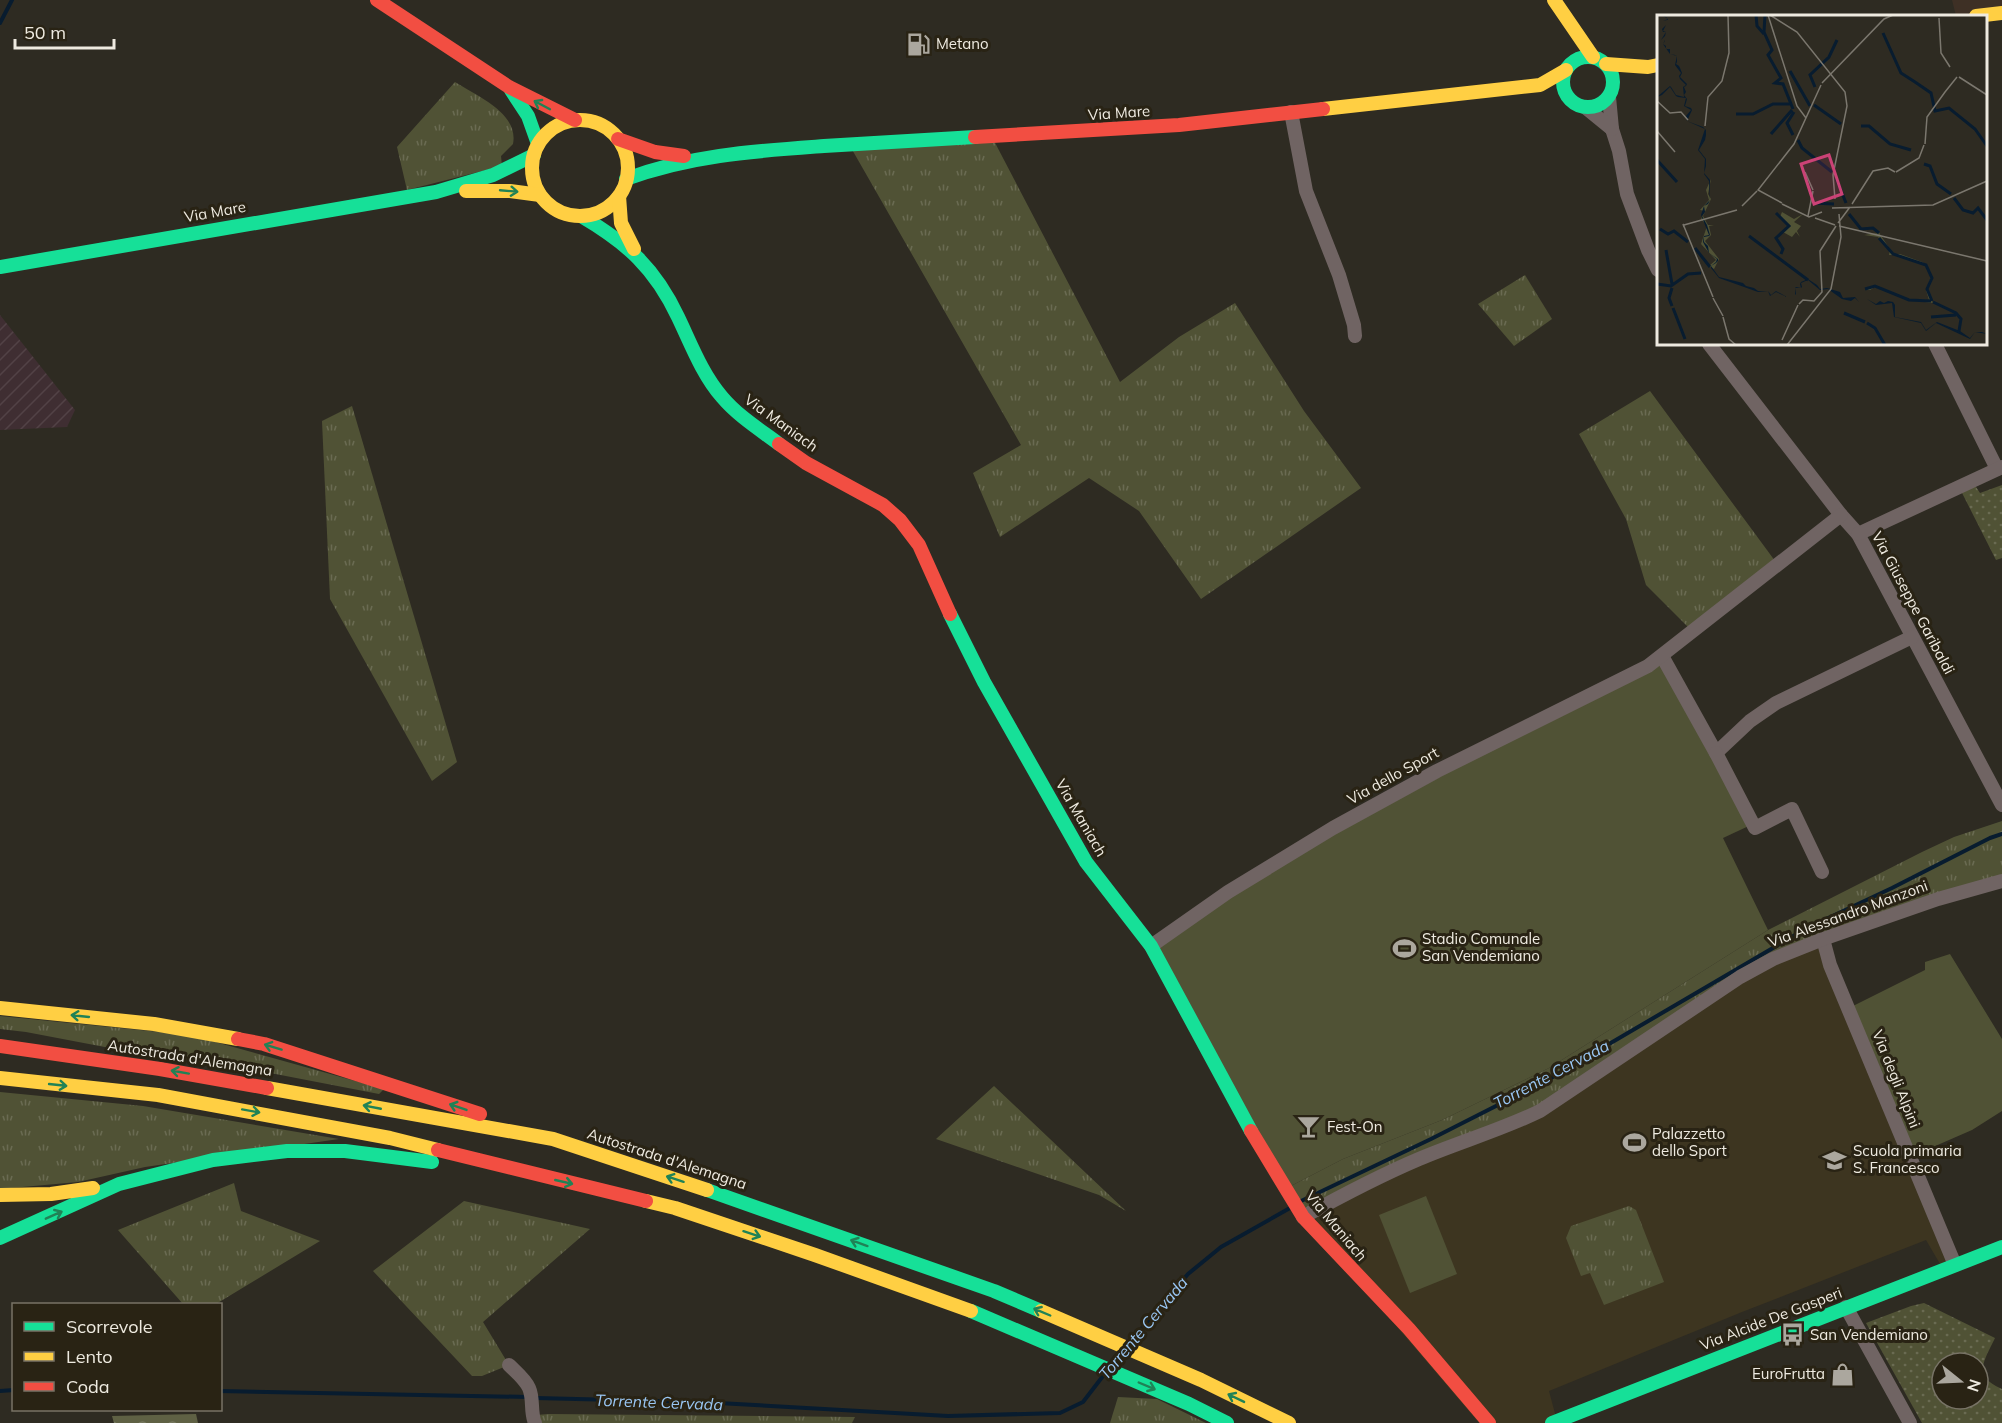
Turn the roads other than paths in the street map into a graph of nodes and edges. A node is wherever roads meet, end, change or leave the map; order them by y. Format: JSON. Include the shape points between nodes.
{"nodes":[{"id":1,"x":377,"y":0,"type":"edge"},
{"id":2,"x":1554,"y":0,"type":"edge"},
{"id":3,"x":2002,"y":13,"type":"edge"},
{"id":4,"x":1985,"y":15,"type":"edge"},
{"id":5,"x":1573,"y":29,"type":"junction"},
{"id":6,"x":1593,"y":57,"type":"junction"},
{"id":7,"x":1606,"y":64,"type":"junction"},
{"id":8,"x":1569,"y":66,"type":"junction"},
{"id":9,"x":1653,"y":66,"type":"edge"},
{"id":10,"x":1539,"y":85,"type":"junction"},
{"id":11,"x":509,"y":87,"type":"junction"},
{"id":12,"x":1611,"y":91,"type":"junction"},
{"id":13,"x":1566,"y":95,"type":"junction"},
{"id":14,"x":1585,"y":107,"type":"junction"},
{"id":15,"x":1291,"y":112,"type":"junction"},
{"id":16,"x":576,"y":120,"type":"junction"},
{"id":17,"x":1612,"y":129,"type":"junction"},
{"id":18,"x":618,"y":139,"type":"junction"},
{"id":19,"x":536,"y":149,"type":"junction"},
{"id":20,"x":699,"y":158,"type":"junction"},
{"id":21,"x":626,"y":179,"type":"junction"},
{"id":22,"x":436,"y":192,"type":"junction"},
{"id":23,"x":540,"y":195,"type":"junction"},
{"id":24,"x":619,"y":196,"type":"junction"},
{"id":25,"x":582,"y":216,"type":"junction"},
{"id":26,"x":636,"y":254,"type":"junction"},
{"id":27,"x":1657,"y":266,"type":"edge"},
{"id":28,"x":0,"y":267,"type":"edge"},
{"id":29,"x":1355,"y":336,"type":"dead end"},
{"id":30,"x":1710,"y":345,"type":"edge"},
{"id":31,"x":1936,"y":345,"type":"edge"},
{"id":32,"x":2000,"y":468,"type":"edge"},
{"id":33,"x":1840,"y":515,"type":"junction"},
{"id":34,"x":1858,"y":534,"type":"junction"},
{"id":35,"x":1912,"y":637,"type":"junction"},
{"id":36,"x":1662,"y":656,"type":"junction"},
{"id":37,"x":1716,"y":753,"type":"junction"},
{"id":38,"x":2002,"y":806,"type":"edge"},
{"id":39,"x":1822,"y":872,"type":"dead end"},
{"id":40,"x":2002,"y":881,"type":"edge"},
{"id":41,"x":1822,"y":939,"type":"junction"},
{"id":42,"x":1151,"y":946,"type":"junction"},
{"id":43,"x":0,"y":1008,"type":"edge"},
{"id":44,"x":0,"y":1046,"type":"edge"},
{"id":45,"x":0,"y":1078,"type":"edge"},
{"id":46,"x":553,"y":1139,"type":"junction"},
{"id":47,"x":541,"y":1177,"type":"junction"},
{"id":48,"x":119,"y":1184,"type":"junction"},
{"id":49,"x":0,"y":1195,"type":"edge"},
{"id":50,"x":1301,"y":1213,"type":"junction"},
{"id":51,"x":0,"y":1238,"type":"edge"},
{"id":52,"x":2002,"y":1247,"type":"edge"},
{"id":53,"x":1955,"y":1265,"type":"junction"},
{"id":54,"x":1846,"y":1307,"type":"junction"},
{"id":55,"x":509,"y":1365,"type":"dead end"},
{"id":56,"x":533,"y":1419,"type":"edge"},
{"id":57,"x":1227,"y":1423,"type":"edge"},
{"id":58,"x":1289,"y":1423,"type":"edge"},
{"id":59,"x":1489,"y":1423,"type":"edge"},
{"id":60,"x":1552,"y":1423,"type":"edge"},
{"id":61,"x":1911,"y":1423,"type":"edge"}],
"edges":[{"from":1,"to":11,"type":"main road"},
{"from":2,"to":5,"type":"main road"},
{"from":3,"to":4,"type":"main road"},
{"from":5,"to":6,"type":"main road"},
{"from":5,"to":8,"type":"main road"},
{"from":6,"to":7,"type":"main road"},
{"from":6,"to":8,"type":"main road","name":"Via Mare"},
{"from":7,"to":9,"type":"main road"},
{"from":7,"to":12,"type":"main road","via":[[1611,70]]},
{"from":8,"to":10,"type":"main road","name":"Via Mare"},
{"from":8,"to":13,"type":"main road","via":[[1563,78]]},
{"from":9,"to":12,"type":"main road"},
{"from":10,"to":13,"type":"main road","name":"Via Mare"},
{"from":10,"to":15,"type":"main road","name":"Via Mare"},
{"from":16,"to":11,"type":"main road","one_way":true},
{"from":11,"to":19,"type":"main road","via":[[528,116]]},
{"from":12,"to":14,"type":"main road","via":[[1598,105]]},
{"from":12,"to":17,"type":"street"},
{"from":13,"to":14,"type":"main road","name":"Via Mare"},
{"from":14,"to":17,"type":"street"},
{"from":15,"to":20,"type":"main road","name":"Via Mare","via":[[1179,125],[765,150]]},
{"from":15,"to":29,"type":"street","via":[[1306,191],[1339,275]]},
{"from":16,"to":18,"type":"main road","name":"Via Mare","via":[[598,124]]},
{"from":16,"to":19,"type":"main road","via":[[550,130]]},
{"from":17,"to":27,"type":"street","via":[[1627,194]]},
{"from":18,"to":20,"type":"main road","name":"Via Mare","via":[[655,152]]},
{"from":18,"to":21,"type":"main road","via":[[627,158]]},
{"from":19,"to":22,"type":"main road","via":[[493,175]]},
{"from":19,"to":23,"type":"main road","via":[[533,176]]},
{"from":20,"to":21,"type":"main road","name":"Via Mare"},
{"from":21,"to":24,"type":"main road"},
{"from":22,"to":23,"type":"main road","one_way":true,"via":[[502,190]]},
{"from":22,"to":28,"type":"main road","name":"Via Mare"},
{"from":23,"to":25,"type":"main road","via":[[557,211]]},
{"from":24,"to":25,"type":"main road","via":[[605,209]]},
{"from":24,"to":26,"type":"main road","name":"Via Maniach","via":[[621,223]]},
{"from":25,"to":26,"type":"main road","name":"Via Maniach"},
{"from":26,"to":42,"type":"main road","name":"Via Maniach","via":[[664,290],[702,367],[740,416],[806,463],[883,505],[910,532],[984,682],[1086,862]]},
{"from":30,"to":33,"type":"street","name":"Via Giuseppe Garibaldi"},
{"from":31,"to":32,"type":"street"},
{"from":32,"to":34,"type":"street"},
{"from":33,"to":34,"type":"street","name":"Via Giuseppe Garibaldi"},
{"from":33,"to":36,"type":"street","name":"Via dello Sport"},
{"from":34,"to":35,"type":"street","name":"Via Giuseppe Garibaldi"},
{"from":35,"to":37,"type":"street","via":[[1776,703]]},
{"from":35,"to":38,"type":"street","name":"Via Giuseppe Garibaldi"},
{"from":36,"to":37,"type":"street"},
{"from":36,"to":42,"type":"street","name":"Via dello Sport","via":[[1634,675],[1437,771],[1333,828],[1228,892]]},
{"from":37,"to":39,"type":"street","via":[[1755,828],[1792,809]]},
{"from":40,"to":41,"type":"street","name":"Via Alessandro Manzoni"},
{"from":41,"to":50,"type":"street","name":"Via Alessandro Manzoni","via":[[1773,958],[1740,977],[1540,1111],[1436,1152]]},
{"from":41,"to":53,"type":"street","name":"Via degli Alpini"},
{"from":42,"to":50,"type":"main road","name":"Via Maniach","via":[[1234,1102]]},
{"from":46,"to":43,"type":"main road","one_way":true,"via":[[264,1044],[165,1025]]},
{"from":46,"to":44,"type":"main road","name":"Autostrada d'Alemagna","one_way":true,"via":[[160,1069]]},
{"from":45,"to":47,"type":"main road","one_way":true,"via":[[158,1095],[249,1111],[390,1138]]},
{"from":58,"to":46,"type":"main road","name":"Autostrada d'Alemagna","one_way":true,"via":[[994,1291]]},
{"from":47,"to":48,"type":"main road","via":[[345,1151],[287,1151],[213,1160]]},
{"from":47,"to":57,"type":"main road","one_way":true,"via":[[675,1209],[988,1317]]},
{"from":48,"to":49,"type":"main road","via":[[51,1194]]},
{"from":51,"to":48,"type":"main road","one_way":true},
{"from":50,"to":59,"type":"main road","name":"Via Maniach","via":[[1409,1329]]},
{"from":52,"to":53,"type":"main road","name":"Via Alcide De Gasperi"},
{"from":53,"to":54,"type":"main road","name":"Via Alcide De Gasperi"},
{"from":54,"to":60,"type":"main road","name":"Via Alcide De Gasperi"},
{"from":54,"to":61,"type":"street"},
{"from":55,"to":56,"type":"street","via":[[530,1389]]}]}
